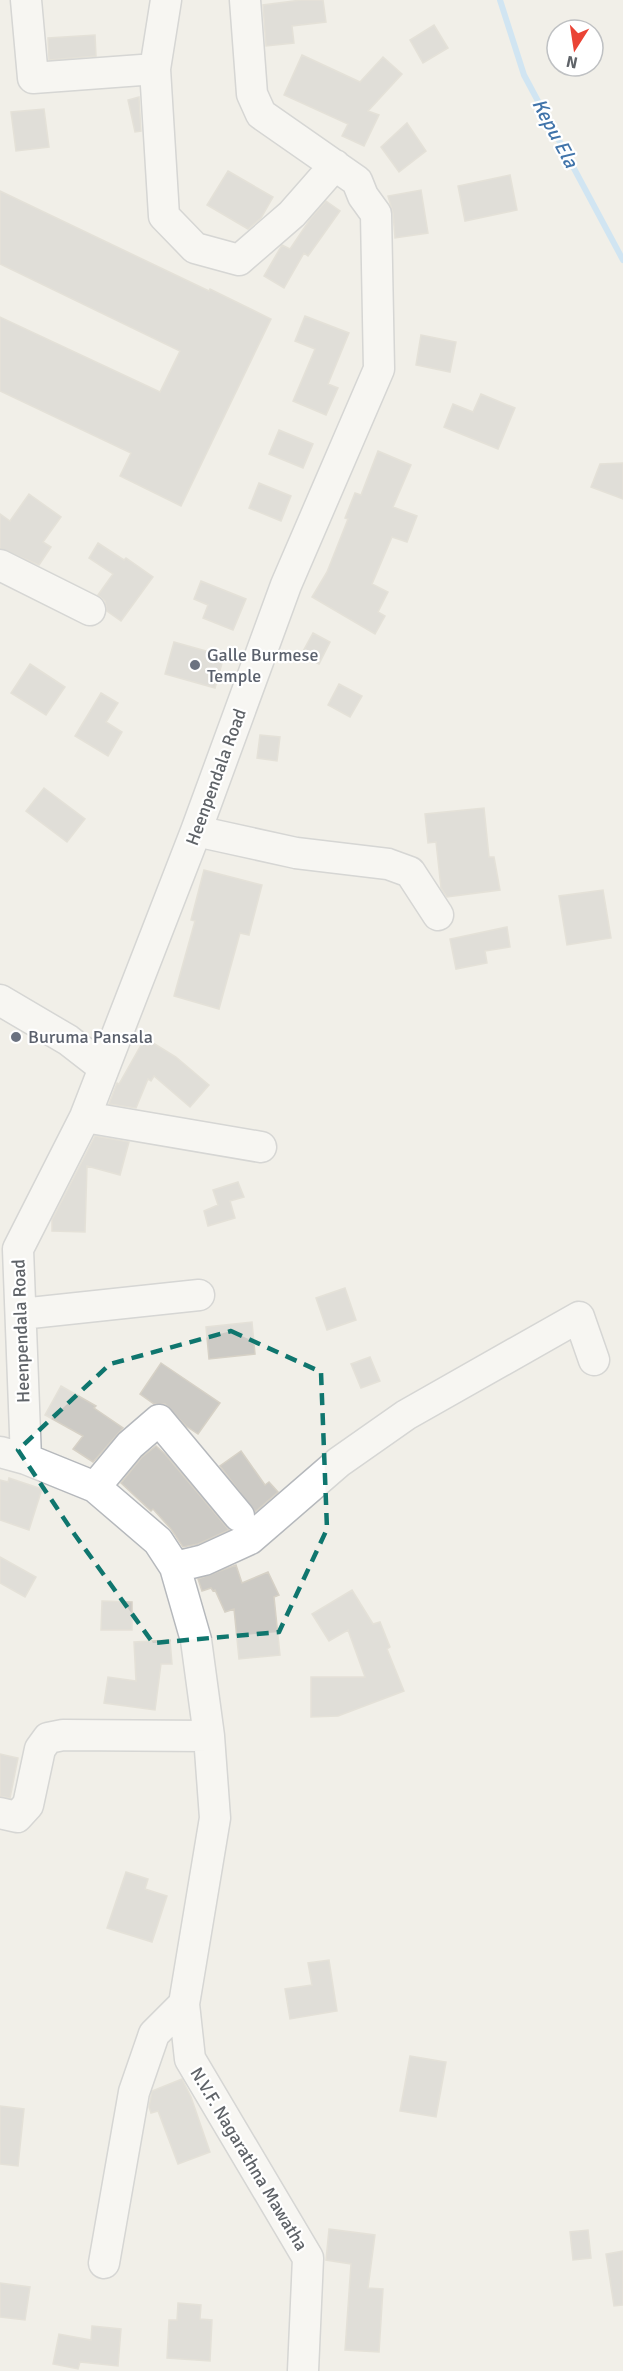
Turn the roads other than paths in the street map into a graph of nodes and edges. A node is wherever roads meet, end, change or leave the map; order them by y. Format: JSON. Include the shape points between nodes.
{"nodes":[{"id":1,"x":26,"y":0,"type":"edge"},
{"id":2,"x":166,"y":0,"type":"edge"},
{"id":3,"x":245,"y":0,"type":"edge"},
{"id":4,"x":155,"y":69,"type":"junction"},
{"id":5,"x":334,"y":165,"type":"junction"},
{"id":6,"x":0,"y":565,"type":"edge"},
{"id":7,"x":90,"y":610,"type":"dead end"},
{"id":8,"x":196,"y":831,"type":"junction"},
{"id":9,"x":438,"y":915,"type":"dead end"},
{"id":10,"x":0,"y":1000,"type":"edge"},
{"id":11,"x":105,"y":1068,"type":"junction"},
{"id":12,"x":85,"y":1117,"type":"junction"},
{"id":13,"x":261,"y":1147,"type":"dead end"},
{"id":14,"x":199,"y":1295,"type":"dead end"},
{"id":15,"x":21,"y":1314,"type":"junction"},
{"id":16,"x":594,"y":1360,"type":"dead end"},
{"id":17,"x":13,"y":1455,"type":"edge"},
{"id":18,"x":95,"y":1487,"type":"junction"},
{"id":19,"x":239,"y":1516,"type":"dead end"},
{"id":20,"x":175,"y":1567,"type":"junction"},
{"id":21,"x":209,"y":1736,"type":"junction"},
{"id":22,"x":0,"y":1814,"type":"edge"},
{"id":23,"x":184,"y":2004,"type":"junction"},
{"id":24,"x":104,"y":2263,"type":"dead end"},
{"id":25,"x":303,"y":2371,"type":"edge"}],
"edges":[{"from":1,"to":4,"type":"street","via":[[33,78]]},
{"from":2,"to":4,"type":"street"},
{"from":3,"to":5,"type":"street","name":"Heenpendala Road","via":[[252,94],[261,114]]},
{"from":4,"to":5,"type":"street","via":[[164,216],[195,248],[239,260],[292,214]]},
{"from":5,"to":8,"type":"street","name":"Heenpendala Road","via":[[357,181],[375,214],[379,369],[286,585]]},
{"from":6,"to":7,"type":"street"},
{"from":8,"to":9,"type":"street","via":[[296,853],[388,864],[410,872]]},
{"from":8,"to":11,"type":"street","name":"Heenpendala Road"},
{"from":10,"to":11,"type":"street","via":[[68,1040]]},
{"from":11,"to":12,"type":"street","name":"Heenpendala Road"},
{"from":12,"to":13,"type":"street"},
{"from":12,"to":15,"type":"street","name":"Heenpendala Road","via":[[18,1248]]},
{"from":14,"to":15,"type":"street"},
{"from":15,"to":17,"type":"street","name":"Heenpendala Road"},
{"from":16,"to":20,"type":"street","via":[[579,1317],[406,1415],[339,1462],[250,1539],[204,1560]]},
{"from":17,"to":18,"type":"street","name":"N.V.F. Nagarathna Mawatha"},
{"from":18,"to":19,"type":"street","via":[[130,1445],[159,1420]]},
{"from":18,"to":20,"type":"street","name":"N.V.F. Nagarathna Mawatha","via":[[158,1541]]},
{"from":20,"to":21,"type":"street","name":"N.V.F. Nagarathna Mawatha","via":[[196,1641]]},
{"from":21,"to":22,"type":"street","via":[[48,1738],[40,1749],[28,1805],[17,1817]]},
{"from":21,"to":23,"type":"street","name":"N.V.F. Nagarathna Mawatha","via":[[215,1818]]},
{"from":23,"to":24,"type":"street","via":[[154,2034],[134,2092]]},
{"from":23,"to":25,"type":"street","name":"N.V.F. Nagarathna Mawatha","via":[[190,2059],[308,2258]]}]}
